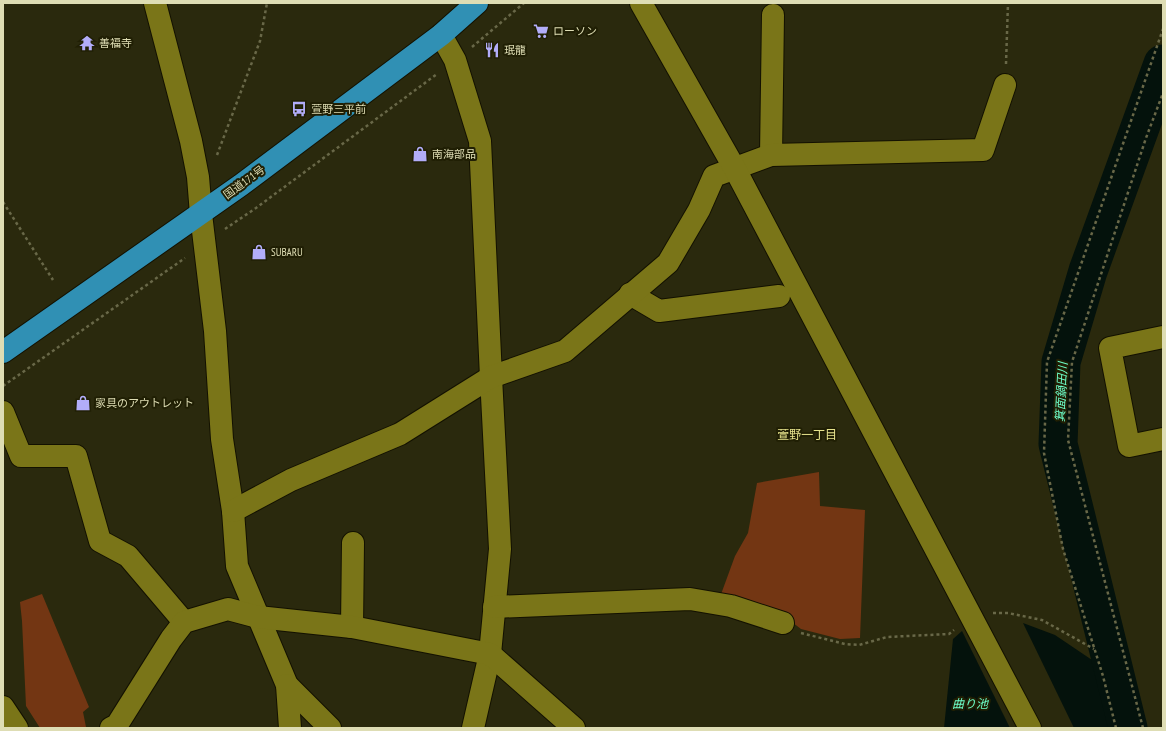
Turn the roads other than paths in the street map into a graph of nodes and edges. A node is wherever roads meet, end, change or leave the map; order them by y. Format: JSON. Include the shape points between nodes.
{"nodes":[{"id":1,"x":155,"y":3,"type":"edge"},
{"id":2,"x":477,"y":3,"type":"edge"},
{"id":3,"x":641,"y":3,"type":"edge"},
{"id":4,"x":774,"y":15,"type":"dead end"},
{"id":5,"x":441,"y":35,"type":"junction"},
{"id":6,"x":1005,"y":85,"type":"road end"},
{"id":7,"x":771,"y":155,"type":"junction"},
{"id":8,"x":734,"y":168,"type":"junction"},
{"id":9,"x":201,"y":214,"type":"junction"},
{"id":10,"x":630,"y":294,"type":"junction"},
{"id":11,"x":779,"y":296,"type":"dead end"},
{"id":12,"x":1163,"y":337,"type":"edge"},
{"id":13,"x":3,"y":352,"type":"edge"},
{"id":14,"x":491,"y":377,"type":"junction"},
{"id":15,"x":3,"y":412,"type":"edge"},
{"id":16,"x":1163,"y":439,"type":"edge"},
{"id":17,"x":234,"y":510,"type":"junction"},
{"id":18,"x":352,"y":543,"type":"dead end"},
{"id":19,"x":494,"y":607,"type":"junction"},
{"id":20,"x":258,"y":617,"type":"junction"},
{"id":21,"x":184,"y":622,"type":"junction"},
{"id":22,"x":783,"y":624,"type":"road end"},
{"id":23,"x":352,"y":627,"type":"junction"},
{"id":24,"x":490,"y":654,"type":"junction"},
{"id":25,"x":286,"y":685,"type":"junction"},
{"id":26,"x":3,"y":707,"type":"edge"},
{"id":27,"x":17,"y":728,"type":"edge"},
{"id":28,"x":111,"y":728,"type":"edge"},
{"id":29,"x":290,"y":728,"type":"edge"},
{"id":30,"x":330,"y":728,"type":"edge"},
{"id":31,"x":473,"y":728,"type":"edge"},
{"id":32,"x":574,"y":728,"type":"edge"},
{"id":33,"x":1030,"y":728,"type":"edge"}],
"edges":[{"from":1,"to":9,"type":"street","via":[[191,141],[198,177]]},
{"from":2,"to":5,"type":"highway","name":"国道171号"},
{"from":3,"to":8,"type":"street"},
{"from":4,"to":7,"type":"street"},
{"from":5,"to":9,"type":"highway","name":"国道171号"},
{"from":5,"to":14,"type":"street","via":[[455,60],[480,141]]},
{"from":6,"to":7,"type":"street","via":[[983,150]]},
{"from":7,"to":8,"type":"street"},
{"from":8,"to":10,"type":"street","via":[[714,176],[699,210],[668,263]]},
{"from":8,"to":33,"type":"street"},
{"from":9,"to":13,"type":"highway","name":"国道171号"},
{"from":9,"to":17,"type":"street","via":[[215,331],[222,439]]},
{"from":10,"to":11,"type":"street","via":[[659,311]]},
{"from":10,"to":14,"type":"street","via":[[564,351]]},
{"from":12,"to":16,"type":"street","via":[[1110,348],[1129,446]]},
{"from":14,"to":17,"type":"street","via":[[400,434],[291,480]]},
{"from":14,"to":19,"type":"street","via":[[500,549]]},
{"from":15,"to":21,"type":"street","via":[[21,456],[76,456],[100,541],[128,556]]},
{"from":17,"to":20,"type":"street","via":[[237,566]]},
{"from":18,"to":23,"type":"street"},
{"from":19,"to":22,"type":"street","via":[[690,599],[732,606]]},
{"from":19,"to":24,"type":"street"},
{"from":20,"to":21,"type":"street","via":[[228,608]]},
{"from":20,"to":23,"type":"street"},
{"from":20,"to":25,"type":"street"},
{"from":21,"to":28,"type":"street","via":[[117,726]]},
{"from":23,"to":24,"type":"street"},
{"from":24,"to":31,"type":"street"},
{"from":24,"to":32,"type":"street"},
{"from":25,"to":29,"type":"street"},
{"from":25,"to":30,"type":"street"},
{"from":26,"to":27,"type":"street"}]}
